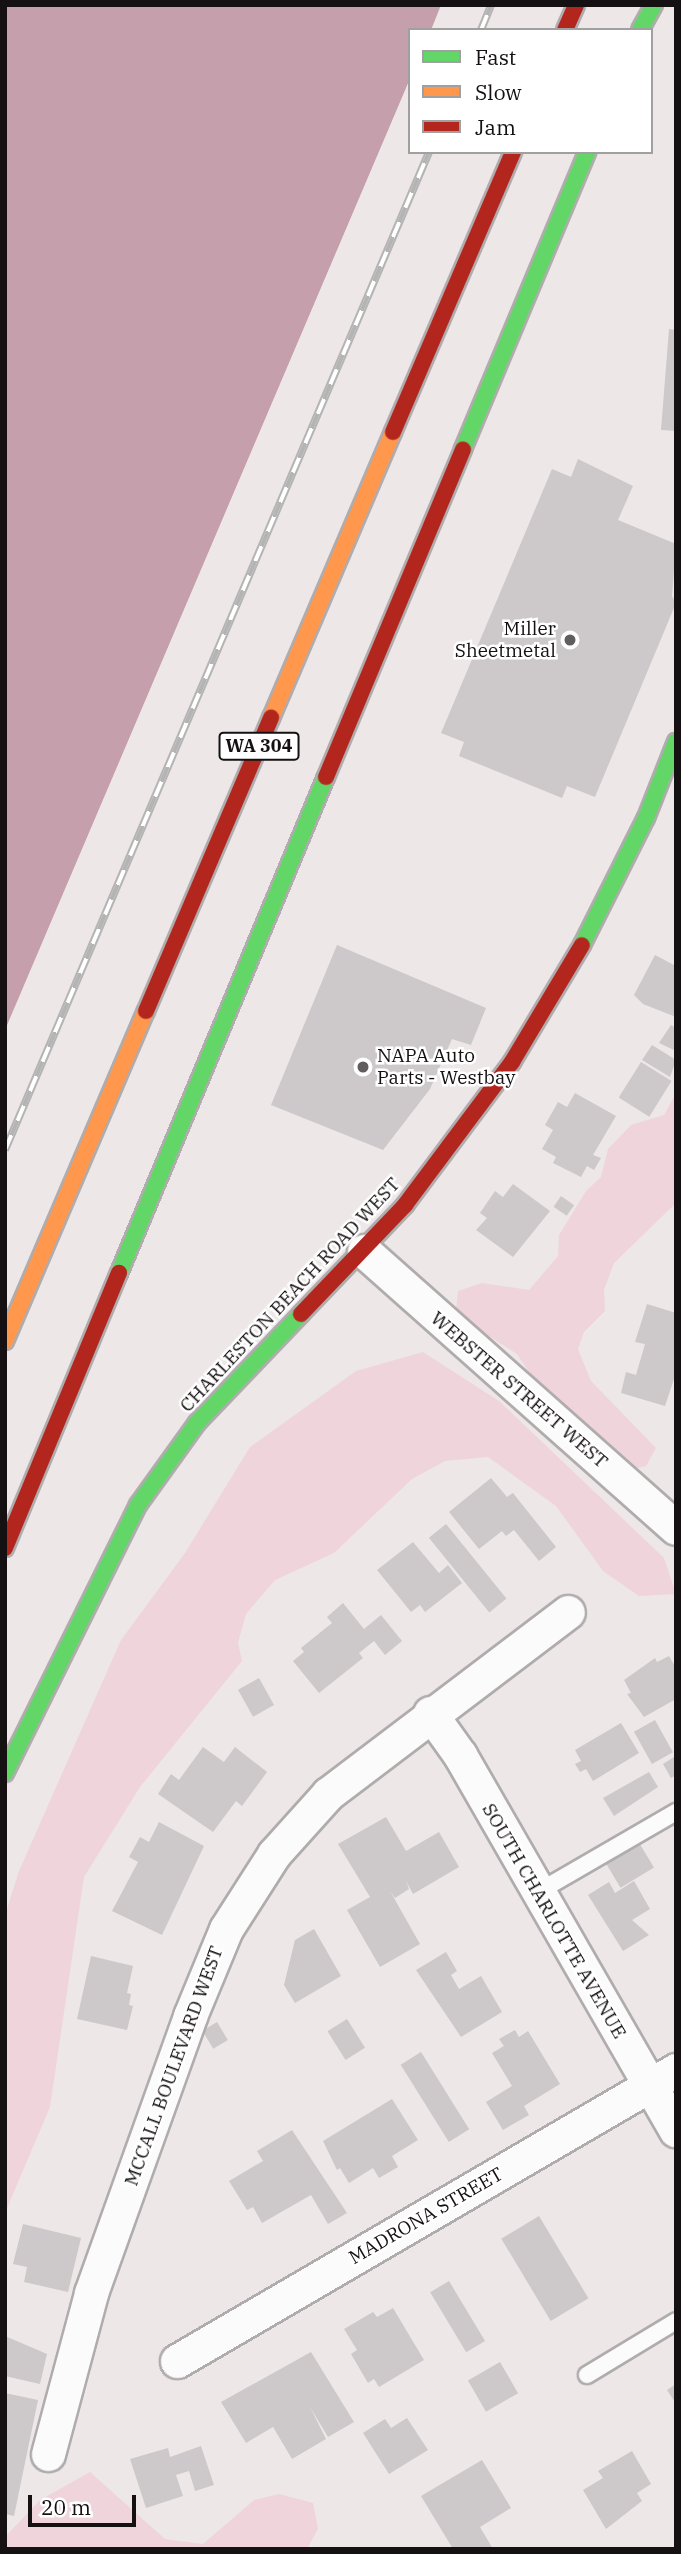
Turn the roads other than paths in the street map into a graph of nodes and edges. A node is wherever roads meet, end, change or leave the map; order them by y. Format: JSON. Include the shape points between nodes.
{"nodes":[{"id":1,"x":576,"y":5,"type":"edge"},
{"id":2,"x":644,"y":5,"type":"edge"},
{"id":3,"x":654,"y":5,"type":"edge"},
{"id":4,"x":567,"y":25,"type":"edge"},
{"id":5,"x":638,"y":28,"type":"edge"},
{"id":6,"x":639,"y":28,"type":"edge"},
{"id":7,"x":512,"y":154,"type":"edge"},
{"id":8,"x":586,"y":154,"type":"edge"},
{"id":9,"x":676,"y":742,"type":"edge"},
{"id":10,"x":364,"y":1251,"type":"junction"},
{"id":11,"x":5,"y":1341,"type":"edge"},
{"id":12,"x":676,"y":1528,"type":"edge"},
{"id":13,"x":5,"y":1548,"type":"edge"},
{"id":14,"x":568,"y":1612,"type":"dead end"},
{"id":15,"x":430,"y":1713,"type":"junction"},
{"id":16,"x":5,"y":1773,"type":"edge"},
{"id":17,"x":676,"y":1812,"type":"edge"},
{"id":18,"x":538,"y":1892,"type":"junction"},
{"id":19,"x":663,"y":2078,"type":"edge"},
{"id":20,"x":676,"y":2130,"type":"edge"},
{"id":21,"x":676,"y":2321,"type":"edge"},
{"id":22,"x":177,"y":2361,"type":"dead end"},
{"id":23,"x":587,"y":2375,"type":"dead end"},
{"id":24,"x":48,"y":2454,"type":"dead end"}],
"edges":[{"from":1,"to":4,"type":"main road"},
{"from":2,"to":5,"type":"main road"},
{"from":3,"to":6,"type":"main road"},
{"from":7,"to":11,"type":"main road","number":"WA 304"},
{"from":8,"to":13,"type":"main road"},
{"from":9,"to":10,"type":"main road","name":"CHARLESTON BEACH ROAD WEST","via":[[614,884],[551,998],[480,1109]]},
{"from":10,"to":12,"type":"street","name":"WEBSTER STREET WEST"},
{"from":10,"to":16,"type":"main road","name":"CHARLESTON BEACH ROAD WEST","via":[[197,1423],[138,1505]]},
{"from":14,"to":15,"type":"street","name":"MCCALL BOULEVARD WEST"},
{"from":15,"to":18,"type":"street","name":"SOUTH CHARLOTTE AVENUE","via":[[460,1755]]},
{"from":15,"to":24,"type":"street","name":"MCCALL BOULEVARD WEST","via":[[328,1794],[274,1854],[226,1929],[190,2015],[91,2293]]},
{"from":17,"to":18,"type":"lane"},
{"from":18,"to":19,"type":"street","name":"SOUTH CHARLOTTE AVENUE"},
{"from":19,"to":20,"type":"street","name":"SOUTH CHARLOTTE AVENUE"},
{"from":19,"to":22,"type":"street","name":"MADRONA STREET"},
{"from":21,"to":23,"type":"lane"}]}
